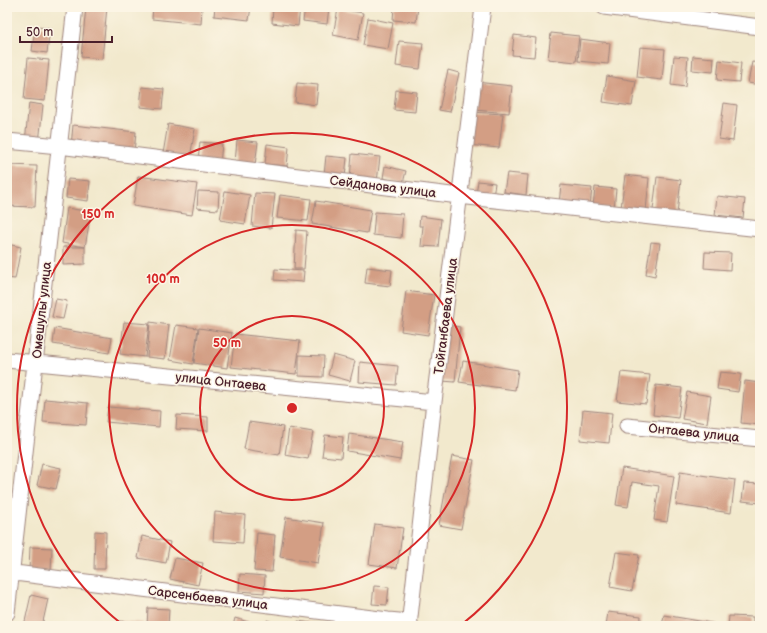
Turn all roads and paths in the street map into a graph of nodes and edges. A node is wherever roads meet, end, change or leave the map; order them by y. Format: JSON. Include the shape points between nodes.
{"nodes":[{"id":1,"x":75,"y":7,"type":"edge"},
{"id":2,"x":483,"y":7,"type":"edge"},
{"id":3,"x":604,"y":7,"type":"edge"},
{"id":4,"x":760,"y":27,"type":"edge"},
{"id":5,"x":7,"y":140,"type":"edge"},
{"id":6,"x":59,"y":146,"type":"junction"},
{"id":7,"x":459,"y":196,"type":"junction"},
{"id":8,"x":760,"y":229,"type":"edge"},
{"id":9,"x":7,"y":360,"type":"edge"},
{"id":10,"x":35,"y":363,"type":"junction"},
{"id":11,"x":434,"y":402,"type":"junction"},
{"id":12,"x":627,"y":426,"type":"dead end"},
{"id":13,"x":760,"y":439,"type":"edge"},
{"id":14,"x":9,"y":572,"type":"edge"},
{"id":15,"x":7,"y":613,"type":"edge"},
{"id":16,"x":409,"y":624,"type":"edge"}],
"edges":[{"from":1,"to":6,"type":"street","name":"Омешулы улица"},
{"from":2,"to":7,"type":"street","name":"Тойганбаева улица"},
{"from":3,"to":4,"type":"street"},
{"from":5,"to":6,"type":"street","name":"Сейданова улица"},
{"from":6,"to":7,"type":"street","name":"Сейданова улица"},
{"from":6,"to":10,"type":"street","name":"Омешулы улица"},
{"from":7,"to":8,"type":"street","name":"Сейданова улица"},
{"from":7,"to":11,"type":"street","name":"Тойганбаева улица"},
{"from":9,"to":10,"type":"street","name":"улица Онтаева"},
{"from":10,"to":11,"type":"street","name":"улица Онтаева"},
{"from":10,"to":14,"type":"street","name":"Омешулы улица"},
{"from":11,"to":16,"type":"street","name":"Тойганбаева улица"},
{"from":12,"to":13,"type":"street","name":"Онтаева улица"},
{"from":14,"to":15,"type":"street","name":"Омешулы улица"},
{"from":14,"to":16,"type":"street","name":"Сарсенбаева улица"}]}
